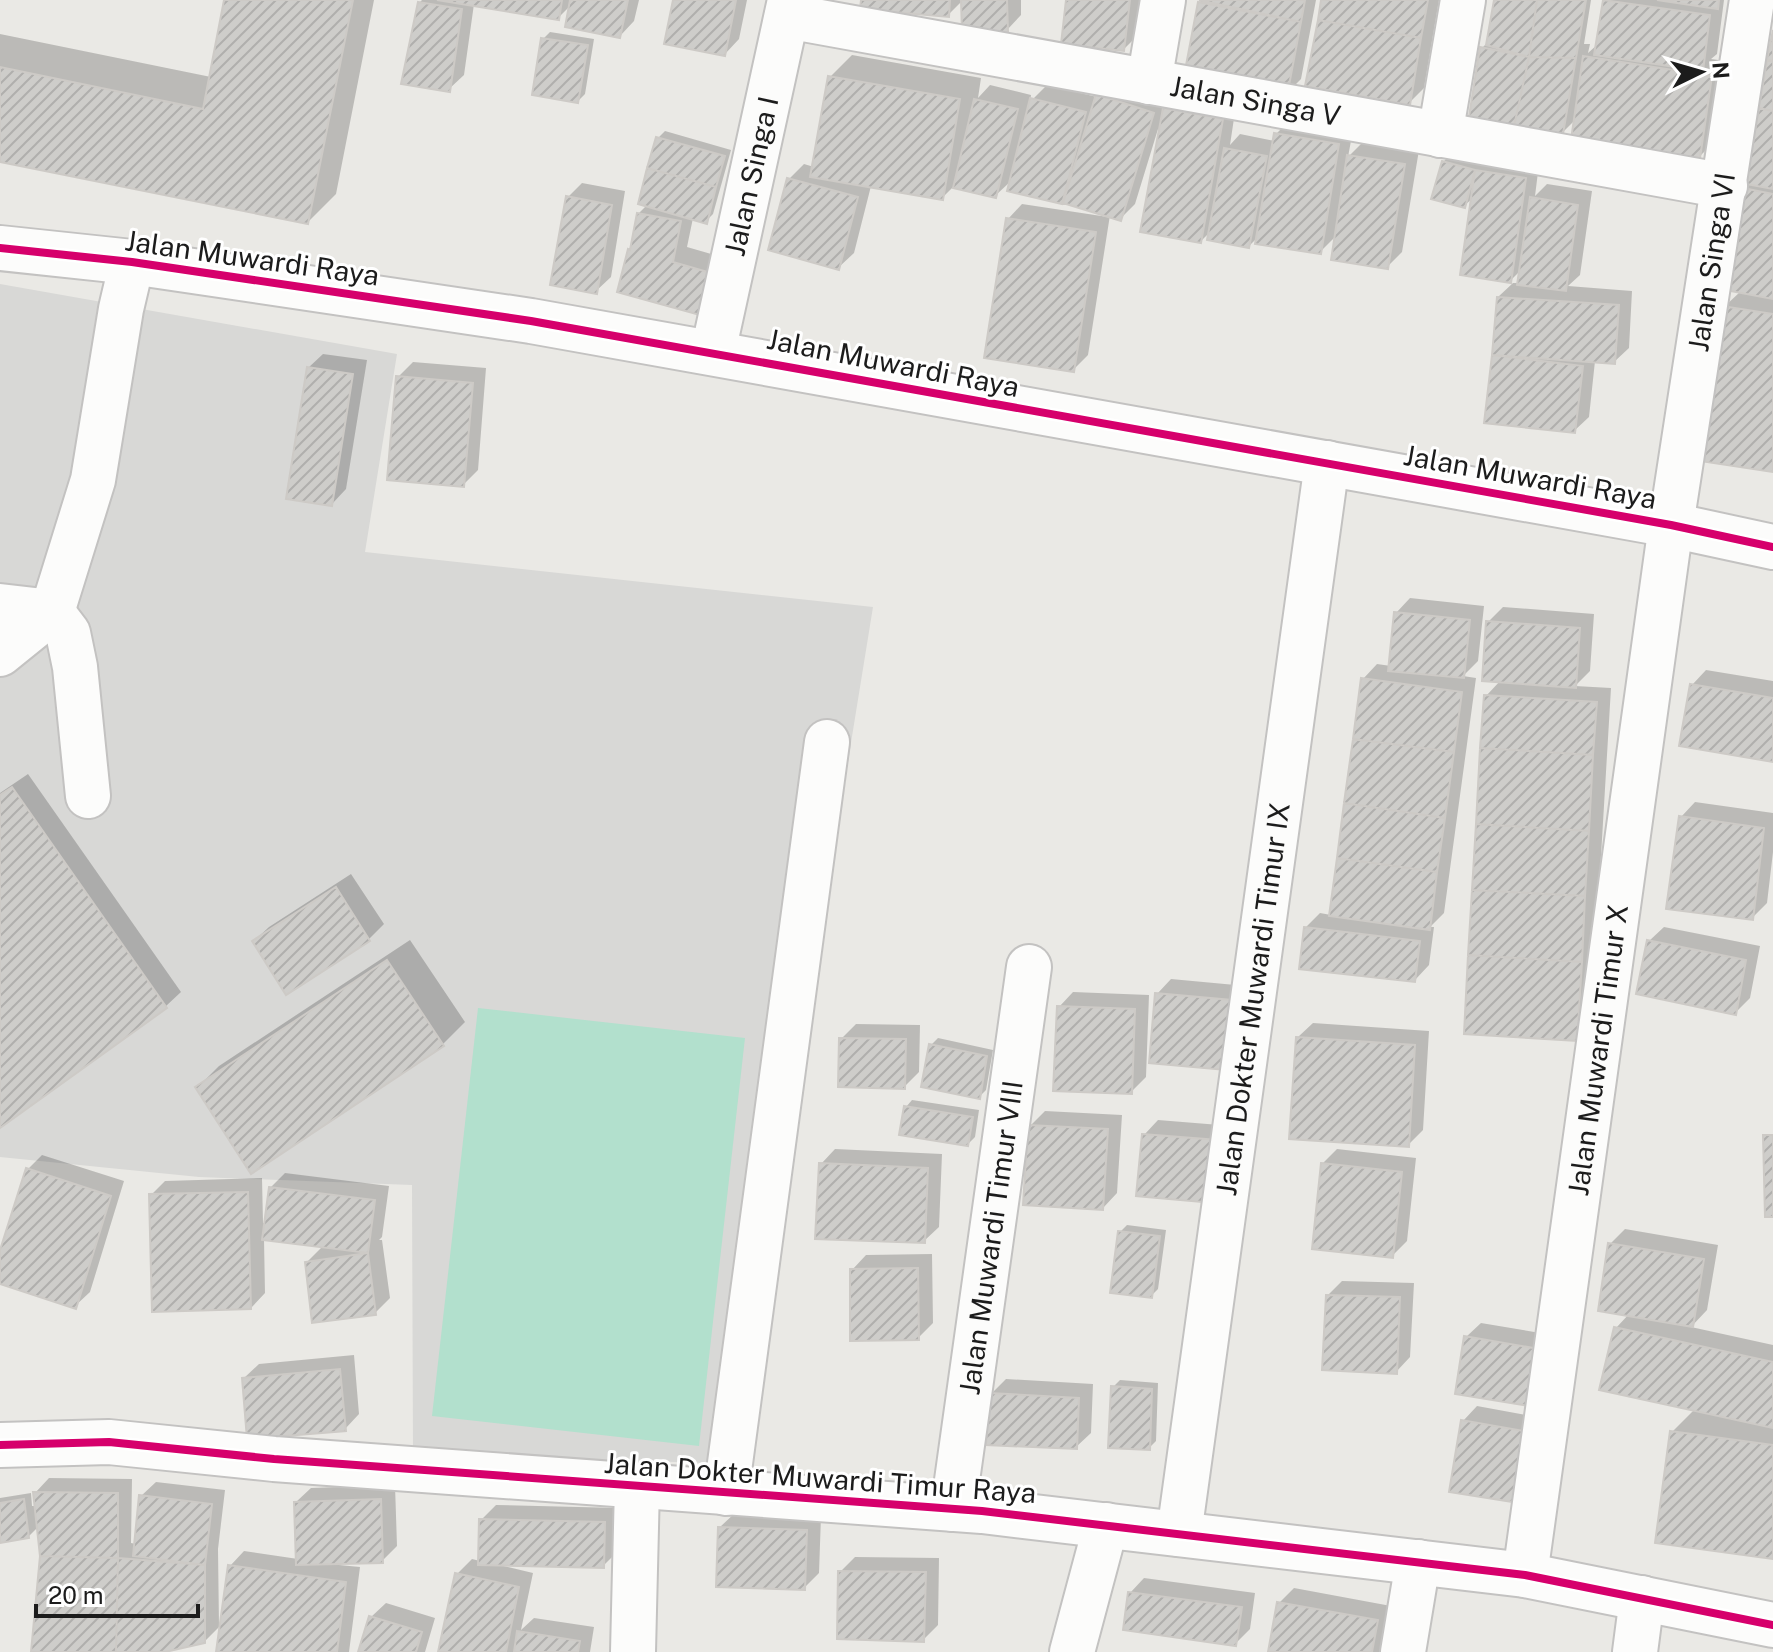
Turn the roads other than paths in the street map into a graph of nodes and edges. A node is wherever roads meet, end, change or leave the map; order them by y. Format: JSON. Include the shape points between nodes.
{"nodes":[{"id":1,"x":1163,"y":0,"type":"edge"},
{"id":2,"x":1463,"y":0,"type":"edge"},
{"id":3,"x":1752,"y":0,"type":"edge"},
{"id":4,"x":788,"y":8,"type":"edge"},
{"id":5,"x":1149,"y":82,"type":"junction"},
{"id":6,"x":1440,"y":135,"type":"junction"},
{"id":7,"x":1725,"y":186,"type":"junction"},
{"id":8,"x":0,"y":248,"type":"edge"},
{"id":9,"x":132,"y":262,"type":"junction"},
{"id":10,"x":713,"y":352,"type":"junction"},
{"id":11,"x":1327,"y":463,"type":"junction"},
{"id":12,"x":1671,"y":525,"type":"junction"},
{"id":13,"x":1773,"y":547,"type":"edge"},
{"id":14,"x":0,"y":606,"type":"edge"},
{"id":15,"x":52,"y":612,"type":"junction"},
{"id":16,"x":0,"y":654,"type":"edge"},
{"id":17,"x":827,"y":742,"type":"dead end"},
{"id":18,"x":88,"y":796,"type":"dead end"},
{"id":19,"x":1029,"y":967,"type":"dead end"},
{"id":20,"x":0,"y":1445,"type":"edge"},
{"id":21,"x":637,"y":1486,"type":"junction"},
{"id":22,"x":726,"y":1493,"type":"junction"},
{"id":23,"x":953,"y":1509,"type":"junction"},
{"id":24,"x":1106,"y":1525,"type":"junction"},
{"id":25,"x":1179,"y":1534,"type":"junction"},
{"id":26,"x":1418,"y":1562,"type":"junction"},
{"id":27,"x":1525,"y":1575,"type":"junction"},
{"id":28,"x":1642,"y":1598,"type":"junction"},
{"id":29,"x":1773,"y":1625,"type":"edge"},
{"id":30,"x":633,"y":1652,"type":"edge"},
{"id":31,"x":1072,"y":1652,"type":"edge"},
{"id":32,"x":1403,"y":1652,"type":"edge"},
{"id":33,"x":1635,"y":1652,"type":"edge"}],
"edges":[{"from":1,"to":5,"type":"street"},
{"from":2,"to":6,"type":"street"},
{"from":3,"to":7,"type":"street","name":"Jalan Singa VI"},
{"from":4,"to":5,"type":"street","name":"Jalan Singa V"},
{"from":4,"to":10,"type":"street","name":"Jalan Singa I"},
{"from":5,"to":6,"type":"street","name":"Jalan Singa V"},
{"from":6,"to":7,"type":"street","name":"Jalan Singa V"},
{"from":7,"to":12,"type":"street","name":"Jalan Singa VI"},
{"from":8,"to":9,"type":"street","name":"Jalan Muwardi Raya"},
{"from":9,"to":10,"type":"street","name":"Jalan Muwardi Raya"},
{"from":9,"to":15,"type":"street","via":[[93,480]]},
{"from":10,"to":11,"type":"street","name":"Jalan Muwardi Raya"},
{"from":11,"to":12,"type":"street","name":"Jalan Muwardi Raya"},
{"from":11,"to":25,"type":"street","name":"Jalan Dokter Muwardi Timur IX"},
{"from":12,"to":13,"type":"street","name":"Jalan Muwardi Raya"},
{"from":12,"to":27,"type":"street","name":"Jalan Muwardi Timur X"},
{"from":14,"to":15,"type":"street"},
{"from":15,"to":16,"type":"street"},
{"from":15,"to":18,"type":"street","via":[[68,633],[75,667]]},
{"from":17,"to":22,"type":"street"},
{"from":19,"to":23,"type":"street","name":"Jalan Muwardi Timur VIII"},
{"from":20,"to":21,"type":"street","name":"Jalan Dokter Muwardi Timur Raya","via":[[109,1442]]},
{"from":21,"to":22,"type":"street","name":"Jalan Dokter Muwardi Timur Raya"},
{"from":21,"to":30,"type":"street"},
{"from":22,"to":23,"type":"street","name":"Jalan Dokter Muwardi Timur Raya"},
{"from":23,"to":24,"type":"street","name":"Jalan Dokter Muwardi Timur Raya"},
{"from":24,"to":25,"type":"street","name":"Jalan Dokter Muwardi Timur Raya"},
{"from":24,"to":31,"type":"street"},
{"from":25,"to":26,"type":"street","name":"Jalan Dokter Muwardi Timur Raya"},
{"from":26,"to":27,"type":"street","name":"Jalan Dokter Muwardi Timur Raya"},
{"from":26,"to":32,"type":"street"},
{"from":27,"to":28,"type":"street","name":"Jalan Dokter Muwardi Timur Raya"},
{"from":28,"to":29,"type":"street","name":"Jalan Dokter Muwardi Timur Raya"},
{"from":28,"to":33,"type":"street"}]}
